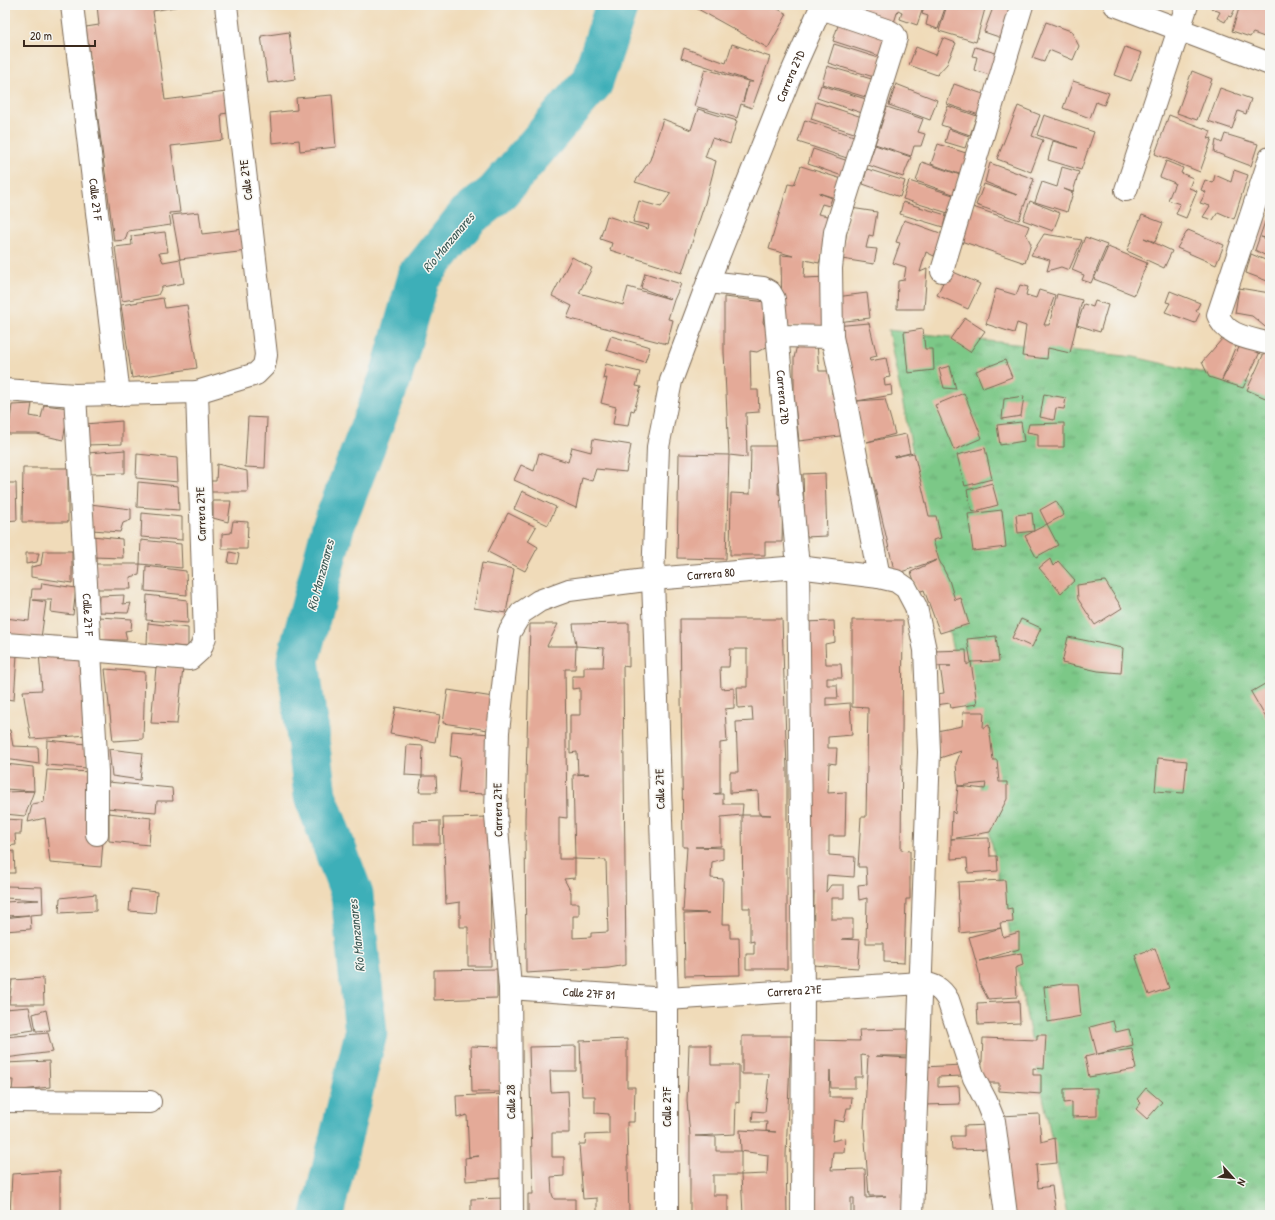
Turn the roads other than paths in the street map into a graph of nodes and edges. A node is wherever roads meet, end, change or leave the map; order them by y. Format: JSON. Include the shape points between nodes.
{"nodes":[{"id":1,"x":72,"y":5,"type":"edge"},
{"id":2,"x":226,"y":5,"type":"edge"},
{"id":3,"x":1022,"y":5,"type":"edge"},
{"id":4,"x":1115,"y":5,"type":"edge"},
{"id":5,"x":1187,"y":5,"type":"edge"},
{"id":6,"x":822,"y":6,"type":"edge"},
{"id":7,"x":1178,"y":29,"type":"junction"},
{"id":8,"x":1270,"y":64,"type":"edge"},
{"id":9,"x":1270,"y":158,"type":"edge"},
{"id":10,"x":1126,"y":190,"type":"dead end"},
{"id":11,"x":942,"y":271,"type":"dead end"},
{"id":12,"x":708,"y":282,"type":"junction"},
{"id":13,"x":778,"y":336,"type":"junction"},
{"id":14,"x":832,"y":337,"type":"junction"},
{"id":15,"x":1270,"y":344,"type":"edge"},
{"id":16,"x":5,"y":390,"type":"edge"},
{"id":17,"x":197,"y":392,"type":"junction"},
{"id":18,"x":75,"y":395,"type":"junction"},
{"id":19,"x":119,"y":395,"type":"junction"},
{"id":20,"x":798,"y":567,"type":"junction"},
{"id":21,"x":879,"y":577,"type":"junction"},
{"id":22,"x":653,"y":579,"type":"junction"},
{"id":23,"x":509,"y":632,"type":"joint"},
{"id":24,"x":5,"y":644,"type":"edge"},
{"id":25,"x":89,"y":650,"type":"junction"},
{"id":26,"x":97,"y":834,"type":"dead end"},
{"id":27,"x":922,"y":983,"type":"junction"},
{"id":28,"x":510,"y":988,"type":"junction"},
{"id":29,"x":803,"y":990,"type":"junction"},
{"id":30,"x":667,"y":999,"type":"junction"},
{"id":31,"x":5,"y":1101,"type":"edge"},
{"id":32,"x":150,"y":1102,"type":"dead end"},
{"id":33,"x":512,"y":1215,"type":"edge"},
{"id":34,"x":667,"y":1215,"type":"edge"},
{"id":35,"x":802,"y":1215,"type":"edge"},
{"id":36,"x":912,"y":1215,"type":"edge"},
{"id":37,"x":1006,"y":1215,"type":"edge"}],
"edges":[{"from":1,"to":19,"type":"street","name":"Calle 27 F"},
{"from":2,"to":17,"type":"street","name":"Calle 27E","via":[[266,355],[264,366],[256,374]]},
{"from":3,"to":11,"type":"street"},
{"from":4,"to":7,"type":"street"},
{"from":5,"to":7,"type":"street"},
{"from":6,"to":12,"type":"street","name":"Carrera 27D","via":[[789,79]]},
{"from":6,"to":14,"type":"street","via":[[889,31],[896,38],[835,232],[831,268]]},
{"from":7,"to":8,"type":"street"},
{"from":7,"to":10,"type":"street"},
{"from":9,"to":15,"type":"street","via":[[1218,315],[1222,326],[1235,334]]},
{"from":12,"to":13,"type":"street","name":"Carrera 27D","via":[[763,288],[770,292],[774,300]]},
{"from":12,"to":22,"type":"street","name":"Carrera 27D","via":[[670,381],[658,447]]},
{"from":13,"to":14,"type":"street"},
{"from":13,"to":20,"type":"street","name":"Carrera 27D"},
{"from":14,"to":21,"type":"street"},
{"from":16,"to":18,"type":"street"},
{"from":17,"to":19,"type":"street"},
{"from":17,"to":25,"type":"street","name":"Carrera 27E","via":[[205,637],[200,650],[190,659]]},
{"from":18,"to":19,"type":"street"},
{"from":18,"to":25,"type":"street","name":"Calle 27 F"},
{"from":20,"to":21,"type":"street","name":"Carrera 80"},
{"from":20,"to":22,"type":"street","name":"Carrera 80"},
{"from":20,"to":29,"type":"street","name":"Carrera 27D"},
{"from":21,"to":27,"type":"street","name":"Carrera 80","via":[[896,581],[906,588],[916,607],[925,650],[929,752]]},
{"from":22,"to":23,"type":"street","name":"Carrera 80","via":[[569,590],[539,601],[521,613]]},
{"from":22,"to":30,"type":"street","name":"Calle 27E"},
{"from":23,"to":28,"type":"street","name":"Carrera 27E","via":[[498,732],[496,815]]},
{"from":24,"to":25,"type":"street"},
{"from":25,"to":26,"type":"street","name":"Calle 27 F","via":[[97,772]]},
{"from":27,"to":29,"type":"street","name":"Carrera 27E"},
{"from":27,"to":36,"type":"street","name":"Carrera 80"},
{"from":27,"to":37,"type":"street","via":[[933,985],[942,991],[948,1000],[974,1078],[994,1121]]},
{"from":28,"to":30,"type":"street","name":"Calle 27F 81"},
{"from":28,"to":33,"type":"street","name":"Calle 28"},
{"from":29,"to":30,"type":"street","name":"Carrera 27E"},
{"from":29,"to":35,"type":"street","name":"Carrera 27D"},
{"from":30,"to":34,"type":"street","name":"Calle 27F"},
{"from":31,"to":32,"type":"street"}]}
